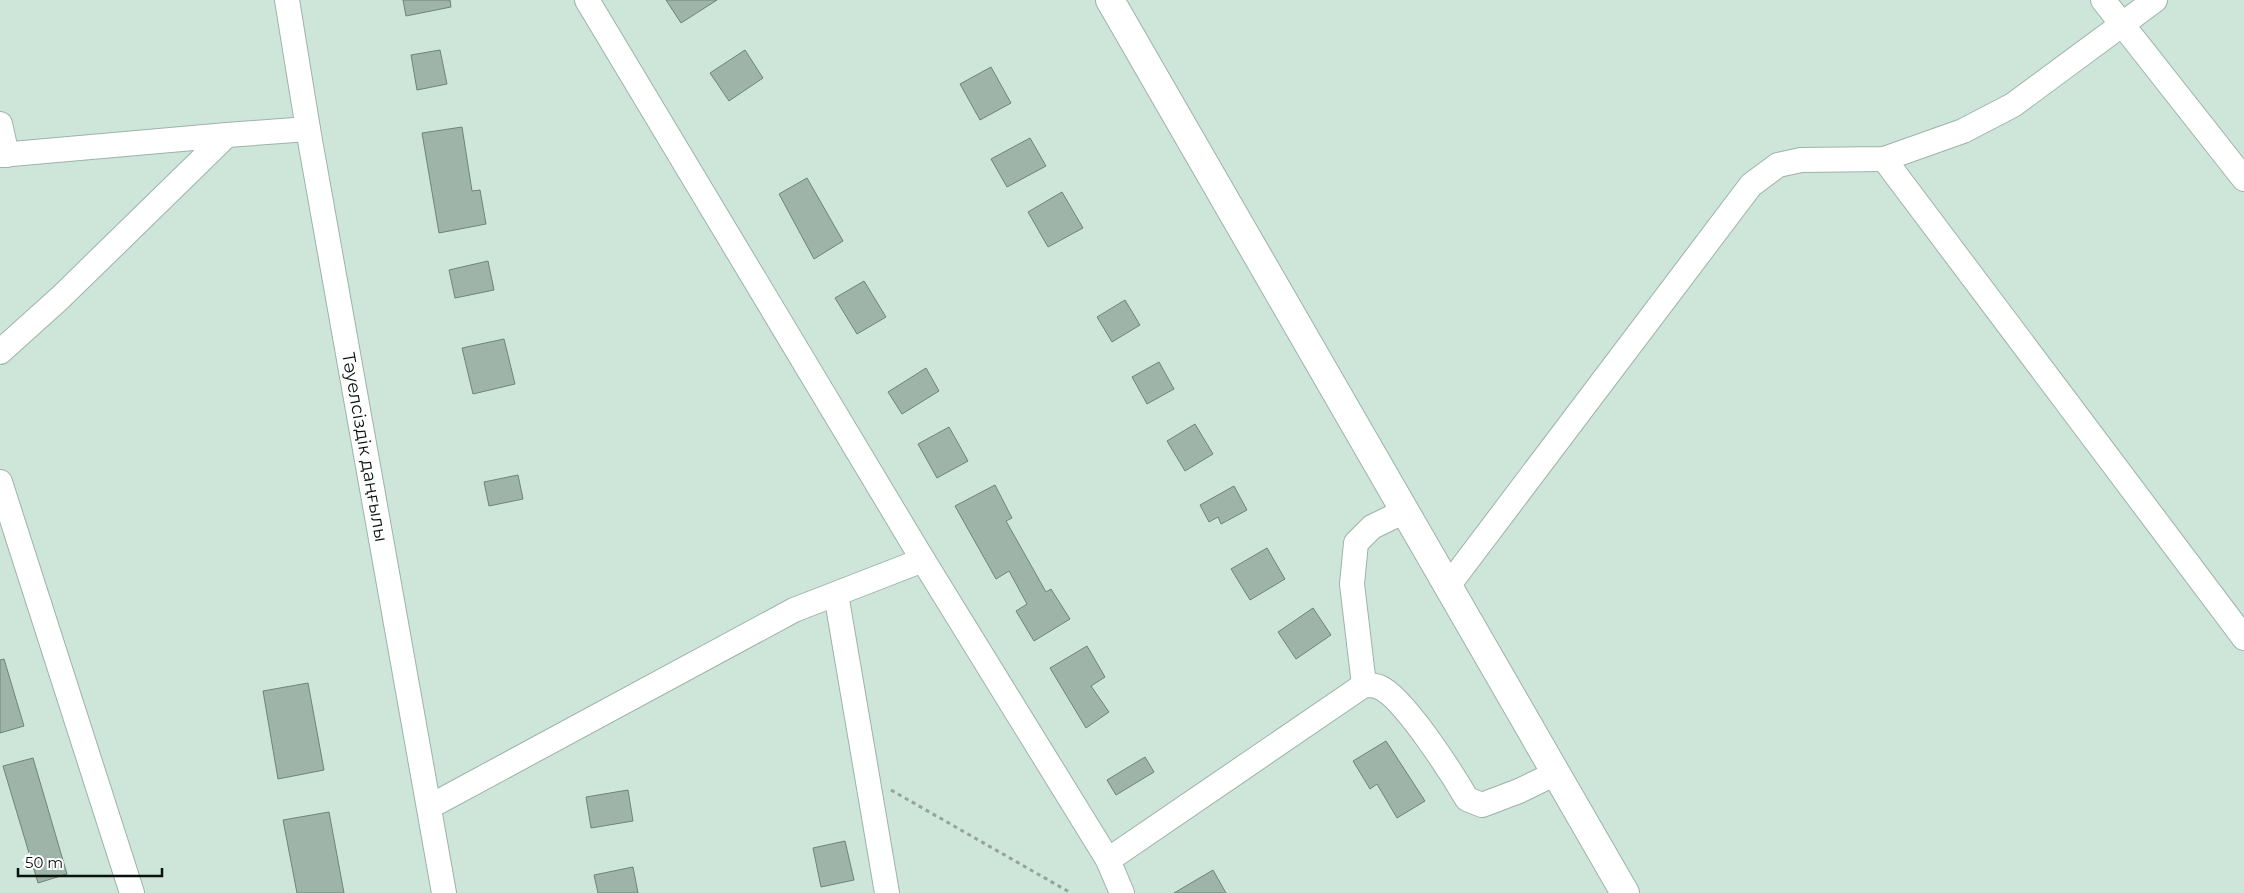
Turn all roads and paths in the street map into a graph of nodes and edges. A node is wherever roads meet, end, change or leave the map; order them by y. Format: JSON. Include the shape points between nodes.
{"nodes":[{"id":1,"x":287,"y":0,"type":"edge"},
{"id":2,"x":587,"y":0,"type":"edge"},
{"id":3,"x":1110,"y":0,"type":"edge"},
{"id":4,"x":2103,"y":0,"type":"edge"},
{"id":5,"x":2155,"y":0,"type":"edge"},
{"id":6,"x":2122,"y":25,"type":"junction"},
{"id":7,"x":0,"y":124,"type":"edge"},
{"id":8,"x":308,"y":129,"type":"junction"},
{"id":9,"x":228,"y":135,"type":"junction"},
{"id":10,"x":4,"y":155,"type":"edge"},
{"id":11,"x":1884,"y":159,"type":"junction"},
{"id":12,"x":2244,"y":179,"type":"edge"},
{"id":13,"x":0,"y":352,"type":"edge"},
{"id":14,"x":0,"y":482,"type":"edge"},
{"id":15,"x":1405,"y":511,"type":"junction"},
{"id":16,"x":923,"y":560,"type":"junction"},
{"id":17,"x":1448,"y":586,"type":"junction"},
{"id":18,"x":836,"y":594,"type":"junction"},
{"id":19,"x":2244,"y":638,"type":"edge"},
{"id":20,"x":1364,"y":685,"type":"junction"},
{"id":21,"x":1556,"y":773,"type":"junction"},
{"id":22,"x":868,"y":777,"type":"junction"},
{"id":23,"x":429,"y":807,"type":"junction"},
{"id":24,"x":1108,"y":860,"type":"junction"},
{"id":25,"x":132,"y":893,"type":"edge"},
{"id":26,"x":444,"y":893,"type":"edge"},
{"id":27,"x":886,"y":893,"type":"edge"},
{"id":28,"x":1071,"y":893,"type":"edge"},
{"id":29,"x":1122,"y":893,"type":"edge"},
{"id":30,"x":1625,"y":893,"type":"edge"}],
"edges":[{"from":1,"to":8,"type":"street","name":"Тәуелсіздік даңғылы"},
{"from":2,"to":16,"type":"street"},
{"from":3,"to":15,"type":"main road"},
{"from":4,"to":6,"type":"street"},
{"from":5,"to":6,"type":"street"},
{"from":6,"to":11,"type":"street","via":[[2013,105],[1963,131]]},
{"from":6,"to":12,"type":"street"},
{"from":7,"to":10,"type":"street"},
{"from":8,"to":9,"type":"street"},
{"from":8,"to":23,"type":"street","name":"Тәуелсіздік даңғылы"},
{"from":9,"to":10,"type":"street"},
{"from":9,"to":13,"type":"street"},
{"from":11,"to":17,"type":"street","via":[[1801,160],[1778,165],[1751,185]]},
{"from":11,"to":19,"type":"street"},
{"from":14,"to":25,"type":"street"},
{"from":15,"to":17,"type":"main road"},
{"from":15,"to":20,"type":"street","via":[[1372,527],[1356,543],[1352,584]]},
{"from":16,"to":18,"type":"street"},
{"from":16,"to":24,"type":"street"},
{"from":17,"to":21,"type":"main road"},
{"from":18,"to":22,"type":"street"},
{"from":18,"to":23,"type":"street","via":[[794,610]]},
{"from":20,"to":21,"type":"street","via":[[1380,687],[1402,705],[1467,799],[1482,805]]},
{"from":20,"to":24,"type":"street"},
{"from":21,"to":30,"type":"main road"},
{"from":22,"to":27,"type":"street"},
{"from":22,"to":28,"type":"path"},
{"from":23,"to":26,"type":"street","name":"Тәуелсіздік даңғылы"},
{"from":24,"to":29,"type":"street"}]}
